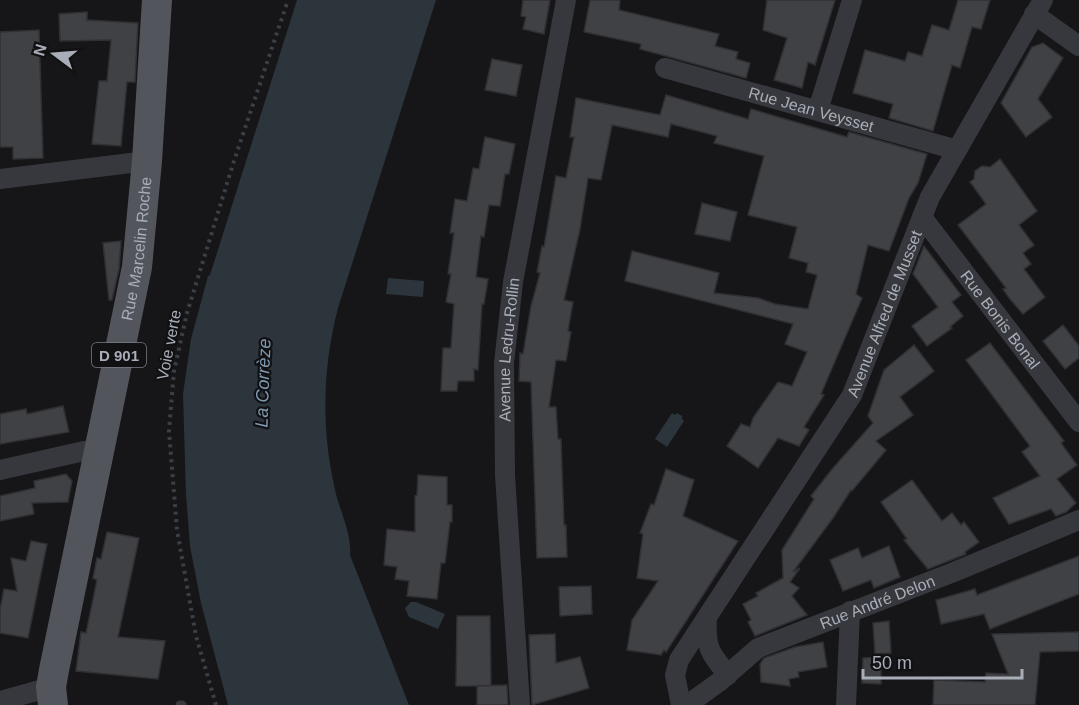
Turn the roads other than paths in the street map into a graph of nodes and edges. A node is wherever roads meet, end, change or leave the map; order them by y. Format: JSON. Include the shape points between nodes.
{"nodes":[{"id":1,"x":157,"y":0,"type":"edge"},
{"id":2,"x":566,"y":0,"type":"edge"},
{"id":3,"x":852,"y":0,"type":"edge"},
{"id":4,"x":1039,"y":7,"type":"edge"},
{"id":5,"x":1079,"y":46,"type":"edge"},
{"id":6,"x":665,"y":68,"type":"dead end"},
{"id":7,"x":818,"y":110,"type":"junction"},
{"id":8,"x":957,"y":150,"type":"junction"},
{"id":9,"x":147,"y":162,"type":"junction"},
{"id":10,"x":0,"y":179,"type":"edge"},
{"id":11,"x":922,"y":217,"type":"junction"},
{"id":12,"x":1079,"y":422,"type":"edge"},
{"id":13,"x":99,"y":450,"type":"junction"},
{"id":14,"x":0,"y":470,"type":"edge"},
{"id":15,"x":1079,"y":520,"type":"edge"},
{"id":16,"x":850,"y":611,"type":"junction"},
{"id":17,"x":707,"y":617,"type":"junction"},
{"id":18,"x":728,"y":675,"type":"junction"},
{"id":19,"x":52,"y":696,"type":"edge"},
{"id":20,"x":0,"y":701,"type":"edge"},
{"id":21,"x":520,"y":705,"type":"edge"},
{"id":22,"x":681,"y":705,"type":"edge"},
{"id":23,"x":687,"y":705,"type":"edge"},
{"id":24,"x":846,"y":705,"type":"edge"}],
"edges":[{"from":1,"to":9,"type":"main road","name":"Rue Marcelin Roche","number":"D 901"},
{"from":2,"to":21,"type":"street","name":"Avenue Ledru-Rollin","via":[[517,261],[504,363],[506,475]]},
{"from":3,"to":7,"type":"street"},
{"from":4,"to":5,"type":"street"},
{"from":4,"to":8,"type":"street","name":"Avenue Alfred de Musset"},
{"from":6,"to":7,"type":"street","name":"Rue Jean Veysset"},
{"from":7,"to":8,"type":"street","name":"Rue Jean Veysset"},
{"from":8,"to":11,"type":"street","name":"Avenue Alfred de Musset"},
{"from":9,"to":10,"type":"street"},
{"from":9,"to":13,"type":"main road","name":"Rue Marcelin Roche","number":"D 901","via":[[137,267]]},
{"from":11,"to":12,"type":"street","name":"Rue Bonis Bonal"},
{"from":11,"to":17,"type":"street","name":"Avenue Alfred de Musset","via":[[852,395]]},
{"from":13,"to":14,"type":"street"},
{"from":13,"to":19,"type":"main road","name":"Rue Marcelin Roche","number":"D 901"},
{"from":15,"to":16,"type":"street","name":"Rue André Delon"},
{"from":16,"to":18,"type":"street","name":"Rue André Delon","via":[[758,648]]},
{"from":16,"to":24,"type":"street"},
{"from":17,"to":18,"type":"street","via":[[706,640]]},
{"from":17,"to":22,"type":"street","name":"Avenue Alfred de Musset","via":[[679,660],[675,675]]},
{"from":18,"to":23,"type":"street","name":"Rue André Delon"},
{"from":19,"to":20,"type":"street"}]}
